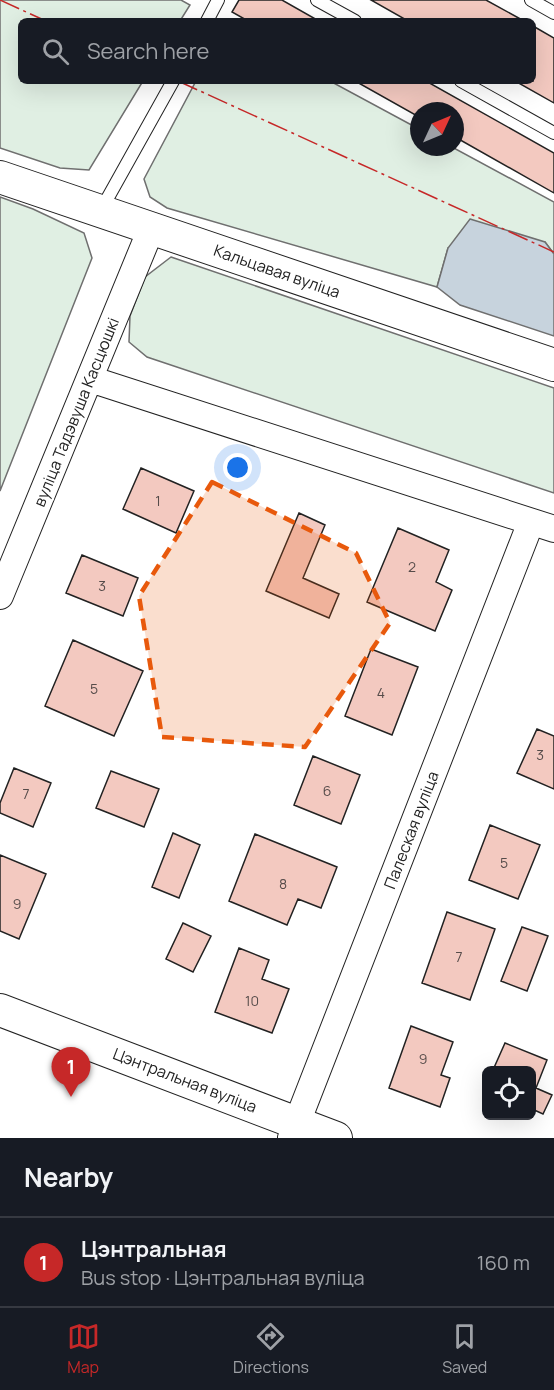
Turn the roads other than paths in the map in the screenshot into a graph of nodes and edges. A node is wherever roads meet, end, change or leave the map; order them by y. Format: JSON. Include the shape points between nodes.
{"nodes":[{"id":1,"x":218,"y":0,"type":"edge"},
{"id":2,"x":317,"y":0,"type":"edge"},
{"id":3,"x":531,"y":0,"type":"edge"},
{"id":4,"x":554,"y":13,"type":"edge"},
{"id":5,"x":209,"y":18,"type":"edge"},
{"id":6,"x":350,"y":18,"type":"edge"},
{"id":7,"x":171,"y":84,"type":"edge"},
{"id":8,"x":466,"y":84,"type":"edge"},
{"id":9,"x":554,"y":133,"type":"edge"},
{"id":10,"x":0,"y":177,"type":"edge"},
{"id":11,"x":101,"y":211,"type":"junction"},
{"id":12,"x":151,"y":229,"type":"junction"},
{"id":13,"x":554,"y":364,"type":"edge"},
{"id":14,"x":90,"y":379,"type":"junction"},
{"id":15,"x":542,"y":526,"type":"edge"},
{"id":16,"x":0,"y":596,"type":"edge"},
{"id":17,"x":0,"y":1010,"type":"edge"},
{"id":18,"x":294,"y":1130,"type":"edge"},
{"id":19,"x":336,"y":1138,"type":"edge"}],
"edges":[{"from":1,"to":5,"type":"lane"},
{"from":2,"to":6,"type":"lane"},
{"from":3,"to":4,"type":"lane"},
{"from":7,"to":11,"type":"lane"},
{"from":8,"to":9,"type":"lane"},
{"from":10,"to":11,"type":"street","name":"Кальцавая вуліца"},
{"from":11,"to":12,"type":"street","name":"Кальцавая вуліца"},
{"from":12,"to":13,"type":"street","name":"Кальцавая вуліца"},
{"from":12,"to":14,"type":"street","name":"вуліца Тадэвуша Касцюшкі"},
{"from":14,"to":15,"type":"street"},
{"from":14,"to":16,"type":"street","name":"вуліца Тадэвуша Касцюшкі"},
{"from":15,"to":18,"type":"street","name":"Палеская вуліца"},
{"from":17,"to":18,"type":"street","name":"Цэнтральная вуліца"},
{"from":18,"to":19,"type":"street","name":"Цэнтральная вуліца"}]}
